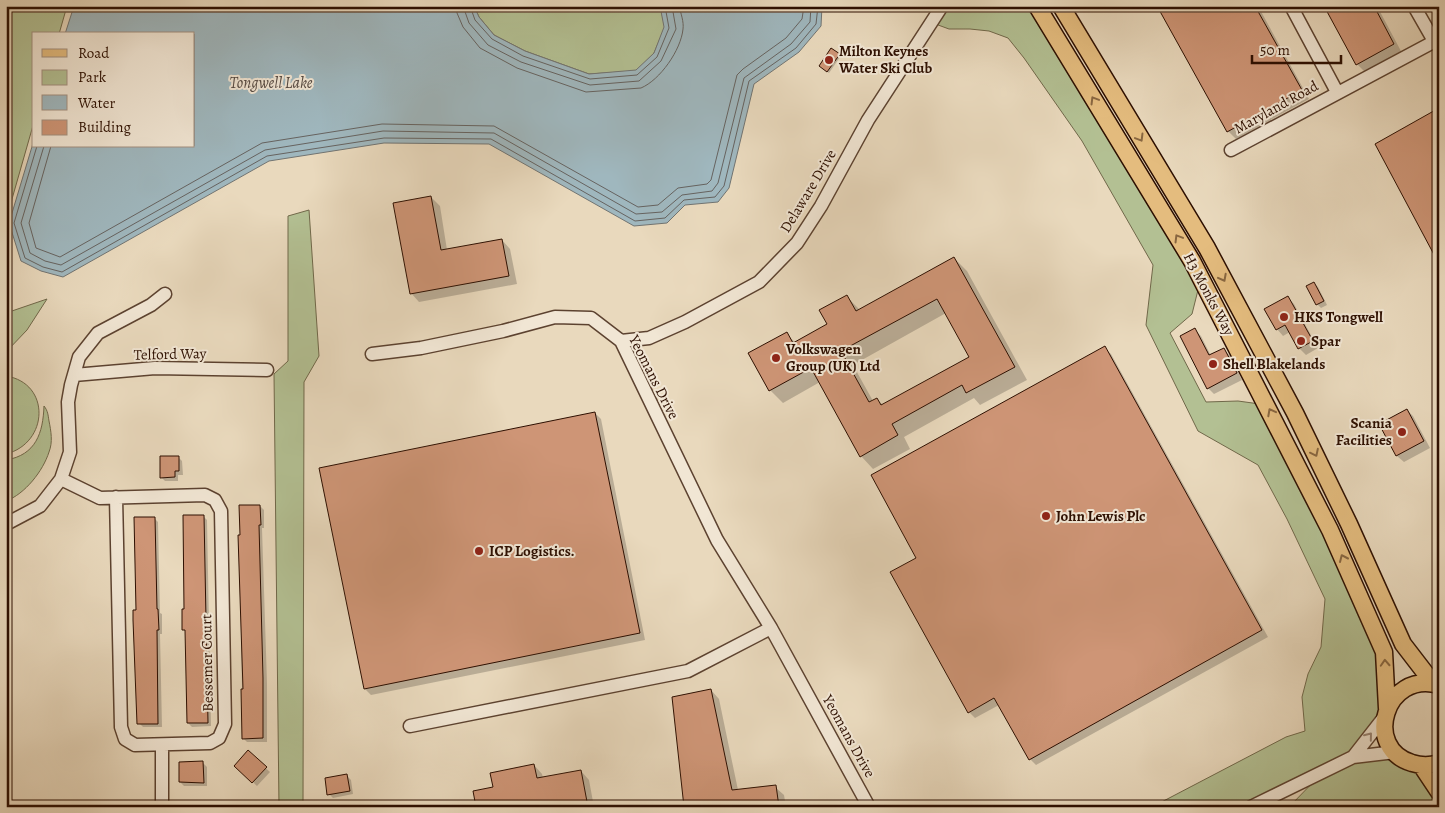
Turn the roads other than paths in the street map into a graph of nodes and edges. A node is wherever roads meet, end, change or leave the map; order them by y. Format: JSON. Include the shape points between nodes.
{"nodes":[{"id":1,"x":942,"y":6,"type":"edge"},
{"id":2,"x":1036,"y":6,"type":"edge"},
{"id":3,"x":1061,"y":6,"type":"edge"},
{"id":4,"x":1291,"y":6,"type":"edge"},
{"id":5,"x":1414,"y":6,"type":"edge"},
{"id":6,"x":1436,"y":40,"type":"edge"},
{"id":7,"x":1337,"y":92,"type":"junction"},
{"id":8,"x":1231,"y":150,"type":"dead end"},
{"id":9,"x":166,"y":294,"type":"dead end"},
{"id":10,"x":621,"y":341,"type":"junction"},
{"id":11,"x":372,"y":354,"type":"dead end"},
{"id":12,"x":268,"y":370,"type":"dead end"},
{"id":13,"x":74,"y":375,"type":"junction"},
{"id":14,"x":61,"y":479,"type":"junction"},
{"id":15,"x":116,"y":497,"type":"junction"},
{"id":16,"x":6,"y":524,"type":"edge"},
{"id":17,"x":771,"y":628,"type":"junction"},
{"id":18,"x":1436,"y":684,"type":"edge"},
{"id":19,"x":1386,"y":712,"type":"junction"},
{"id":20,"x":410,"y":726,"type":"dead end"},
{"id":21,"x":162,"y":745,"type":"junction"},
{"id":22,"x":1395,"y":752,"type":"junction"},
{"id":23,"x":1353,"y":757,"type":"junction"},
{"id":24,"x":1439,"y":763,"type":"edge"},
{"id":25,"x":1421,"y":766,"type":"junction"},
{"id":26,"x":1439,"y":792,"type":"edge"},
{"id":27,"x":162,"y":807,"type":"edge"},
{"id":28,"x":869,"y":807,"type":"edge"},
{"id":29,"x":1251,"y":807,"type":"edge"}],
"edges":[{"from":1,"to":10,"type":"street","name":"Delaware Drive","via":[[868,120],[797,243],[759,282],[649,338]]},
{"from":19,"to":2,"type":"main road","name":"H3 Monks Way","one_way":true,"via":[[1384,652],[1326,521],[1192,260]]},
{"from":3,"to":18,"type":"main road","name":"H3 Monks Way","one_way":true,"via":[[1207,248],[1350,524],[1402,644]]},
{"from":4,"to":7,"type":"street","name":"Maryland Road"},
{"from":5,"to":6,"type":"street","name":"Maryland Road"},
{"from":6,"to":7,"type":"street","name":"Maryland Road"},
{"from":7,"to":8,"type":"street","name":"Maryland Road"},
{"from":9,"to":13,"type":"street","via":[[98,333],[79,356]]},
{"from":10,"to":11,"type":"street","name":"Yeomans Drive","via":[[591,318],[555,317],[504,331]]},
{"from":10,"to":17,"type":"street","name":"Yeomans Drive","via":[[717,540]]},
{"from":12,"to":13,"type":"street","name":"Telford Way","via":[[155,368]]},
{"from":13,"to":14,"type":"street","via":[[68,402],[70,452]]},
{"from":14,"to":15,"type":"street","name":"Bessemer Court","via":[[100,498]]},
{"from":14,"to":16,"type":"street","via":[[40,506]]},
{"from":15,"to":21,"type":"street","name":"Bessemer Court","via":[[121,727],[125,740],[135,745]]},
{"from":15,"to":21,"type":"street","name":"Bessemer Court","via":[[205,494],[215,500],[221,511],[225,724],[219,738],[210,743]]},
{"from":17,"to":20,"type":"street","via":[[688,672]]},
{"from":17,"to":28,"type":"street","name":"Yeomans Drive"},
{"from":18,"to":19,"type":"main road","via":[[1419,683],[1406,688],[1395,696]]},
{"from":19,"to":22,"type":"main road","name":"H3 Monks Way","via":[[1386,736]]},
{"from":23,"to":19,"type":"street","one_way":true},
{"from":21,"to":27,"type":"street"},
{"from":22,"to":23,"type":"street"},
{"from":22,"to":25,"type":"main road"},
{"from":23,"to":29,"type":"street"},
{"from":24,"to":25,"type":"main road"},
{"from":25,"to":26,"type":"main road"}]}
